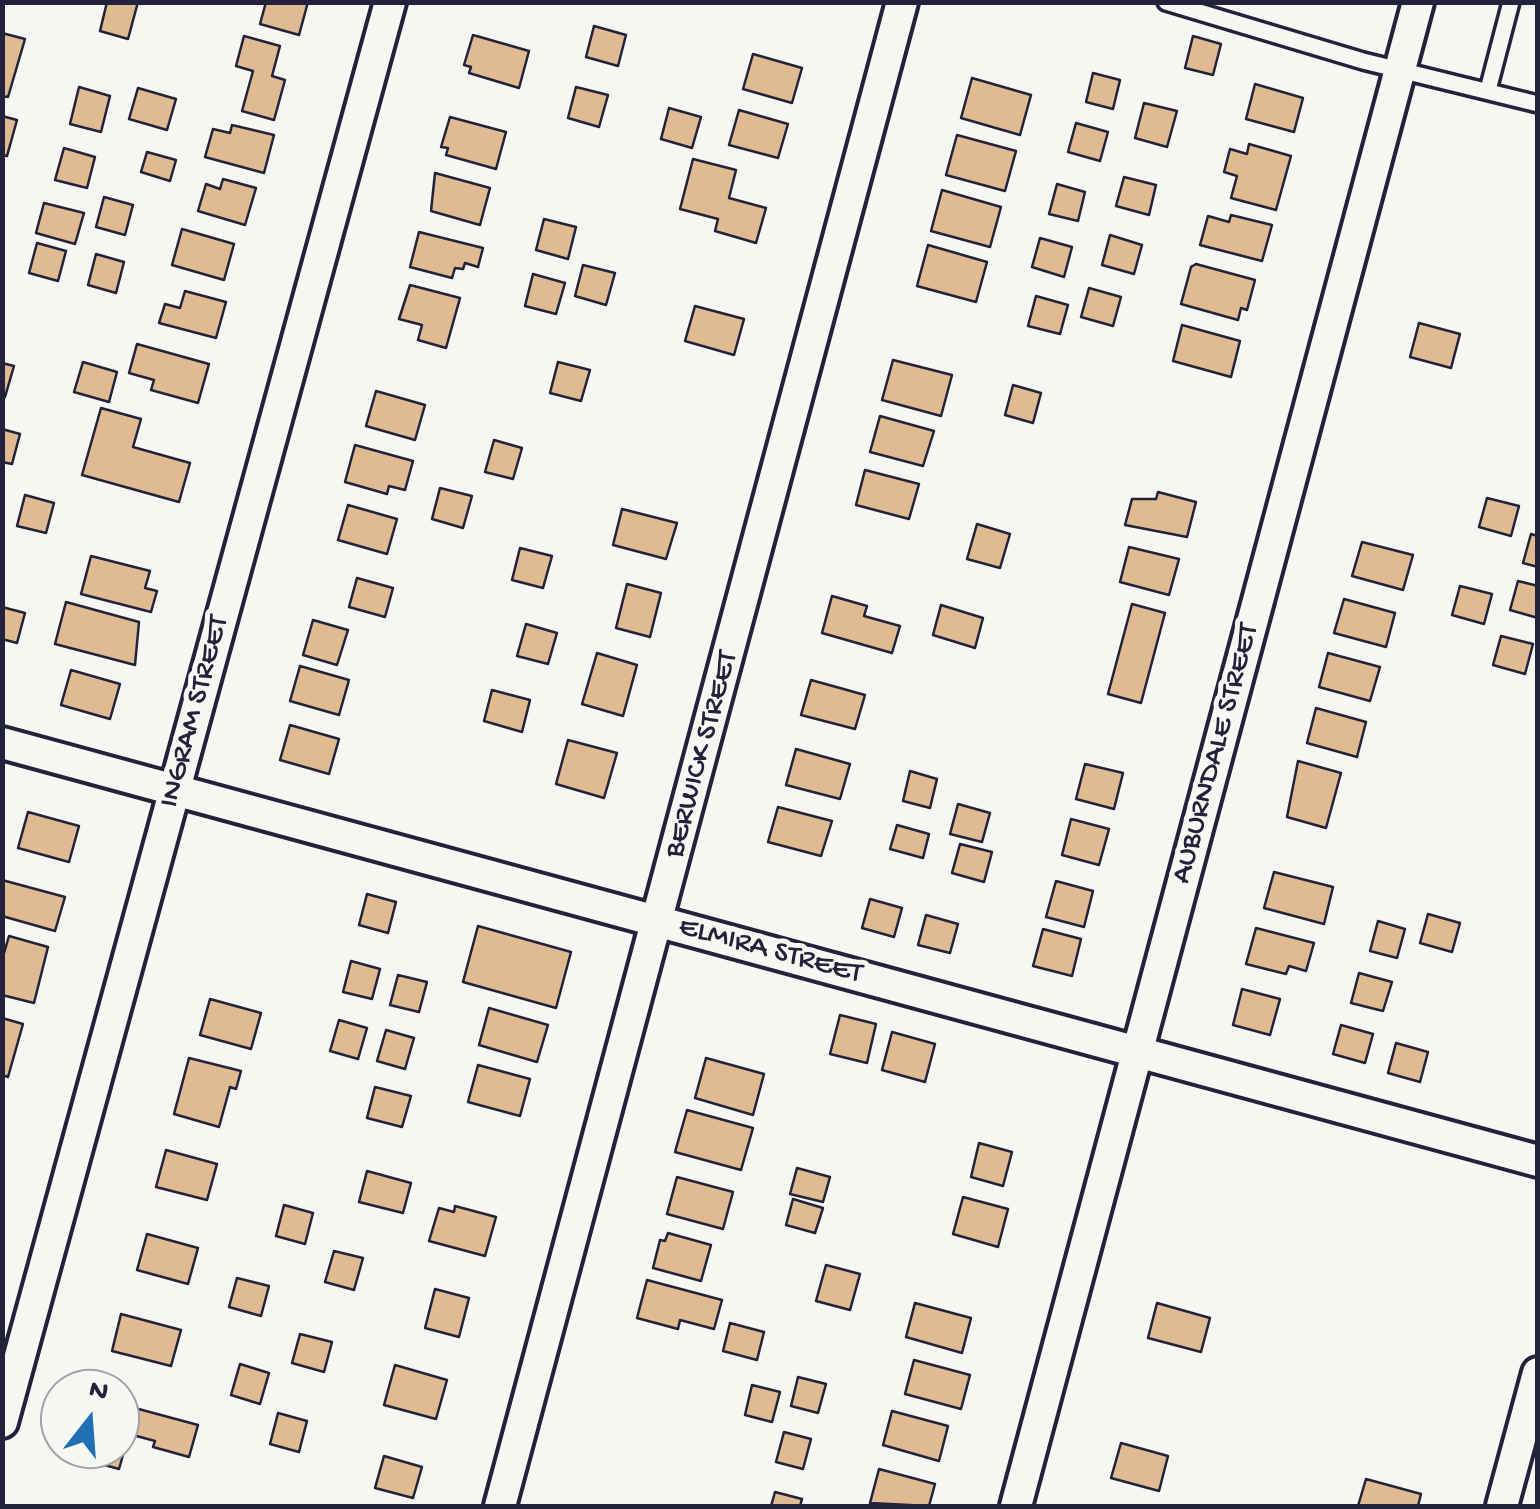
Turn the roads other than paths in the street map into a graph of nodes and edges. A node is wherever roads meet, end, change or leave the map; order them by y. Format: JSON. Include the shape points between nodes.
{"nodes":[{"id":1,"x":390,"y":2,"type":"edge"},
{"id":2,"x":902,"y":2,"type":"edge"},
{"id":3,"x":1166,"y":2,"type":"edge"},
{"id":4,"x":1418,"y":2,"type":"edge"},
{"id":5,"x":1511,"y":2,"type":"edge"},
{"id":6,"x":1402,"y":70,"type":"junction"},
{"id":7,"x":1488,"y":90,"type":"junction"},
{"id":8,"x":1538,"y":104,"type":"edge"},
{"id":9,"x":2,"y":744,"type":"edge"},
{"id":10,"x":175,"y":790,"type":"junction"},
{"id":11,"x":658,"y":922,"type":"junction"},
{"id":12,"x":1137,"y":1051,"type":"junction"},
{"id":13,"x":1538,"y":1161,"type":"edge"},
{"id":14,"x":1538,"y":1373,"type":"edge"},
{"id":15,"x":2,"y":1422,"type":"edge"},
{"id":16,"x":500,"y":1506,"type":"edge"},
{"id":17,"x":1016,"y":1506,"type":"edge"},
{"id":18,"x":1502,"y":1506,"type":"edge"}],
"edges":[{"from":1,"to":10,"type":"street","name":"INGRAM STREET"},
{"from":2,"to":11,"type":"street","name":"BERWICK STREET"},
{"from":3,"to":6,"type":"lane"},
{"from":4,"to":6,"type":"street","name":"AUBURNDALE STREET"},
{"from":5,"to":7,"type":"lane"},
{"from":6,"to":7,"type":"lane"},
{"from":6,"to":12,"type":"street","name":"AUBURNDALE STREET"},
{"from":7,"to":8,"type":"lane"},
{"from":9,"to":10,"type":"street","name":"ELMIRA STREET"},
{"from":10,"to":11,"type":"street","name":"ELMIRA STREET"},
{"from":10,"to":15,"type":"street","name":"INGRAM STREET"},
{"from":11,"to":12,"type":"street","name":"ELMIRA STREET"},
{"from":11,"to":16,"type":"street","name":"BERWICK STREET"},
{"from":12,"to":13,"type":"street","name":"ELMIRA STREET"},
{"from":12,"to":17,"type":"street","name":"AUBURNDALE STREET"},
{"from":14,"to":18,"type":"street"}]}
